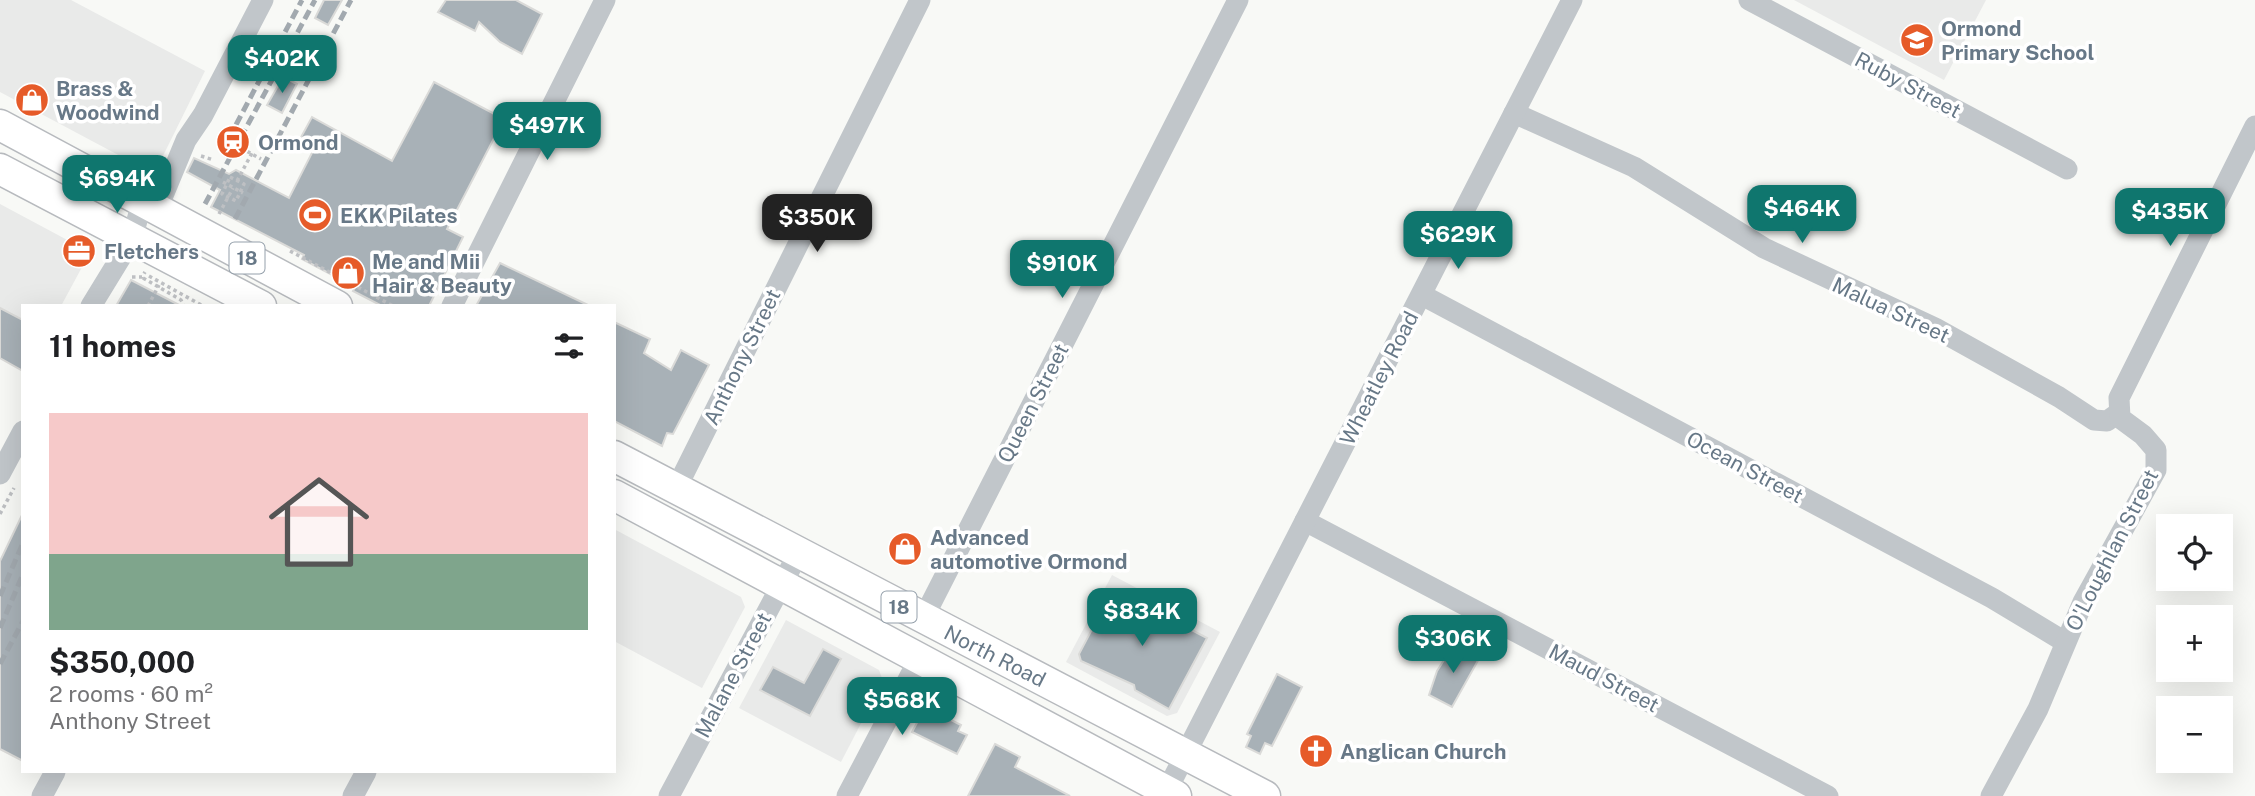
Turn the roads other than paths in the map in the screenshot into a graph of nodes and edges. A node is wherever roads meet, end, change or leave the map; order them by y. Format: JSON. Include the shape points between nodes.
{"nodes":[{"id":1,"x":263,"y":0,"type":"edge"},
{"id":2,"x":605,"y":0,"type":"edge"},
{"id":3,"x":920,"y":0,"type":"edge"},
{"id":4,"x":1238,"y":0,"type":"edge"},
{"id":5,"x":1572,"y":0,"type":"edge"},
{"id":6,"x":1749,"y":0,"type":"edge"},
{"id":7,"x":1514,"y":113,"type":"junction"},
{"id":8,"x":0,"y":125,"type":"edge"},
{"id":9,"x":2255,"y":126,"type":"edge"},
{"id":10,"x":0,"y":169,"type":"edge"},
{"id":11,"x":2067,"y":169,"type":"dead end"},
{"id":12,"x":149,"y":206,"type":"junction"},
{"id":13,"x":124,"y":235,"type":"junction"},
{"id":14,"x":1422,"y":296,"type":"junction"},
{"id":15,"x":86,"y":304,"type":"edge"},
{"id":16,"x":92,"y":304,"type":"edge"},
{"id":17,"x":257,"y":304,"type":"edge"},
{"id":18,"x":333,"y":304,"type":"edge"},
{"id":19,"x":453,"y":304,"type":"edge"},
{"id":20,"x":2118,"y":414,"type":"junction"},
{"id":21,"x":21,"y":438,"type":"edge"},
{"id":22,"x":616,"y":457,"type":"edge"},
{"id":23,"x":9,"y":478,"type":"edge"},
{"id":24,"x":676,"y":489,"type":"junction"},
{"id":25,"x":616,"y":496,"type":"edge"},
{"id":26,"x":1306,"y":522,"type":"junction"},
{"id":27,"x":798,"y":554,"type":"junction"},
{"id":28,"x":782,"y":584,"type":"junction"},
{"id":29,"x":923,"y":620,"type":"junction"},
{"id":30,"x":2065,"y":642,"type":"junction"},
{"id":31,"x":919,"y":659,"type":"junction"},
{"id":32,"x":1078,"y":698,"type":"junction"},
{"id":33,"x":1059,"y":734,"type":"junction"},
{"id":34,"x":1185,"y":755,"type":"junction"},
{"id":35,"x":54,"y":773,"type":"edge"},
{"id":36,"x":365,"y":773,"type":"edge"},
{"id":37,"x":1169,"y":795,"type":"edge"},
{"id":38,"x":42,"y":796,"type":"edge"},
{"id":39,"x":353,"y":796,"type":"edge"},
{"id":40,"x":669,"y":796,"type":"edge"},
{"id":41,"x":847,"y":796,"type":"edge"},
{"id":42,"x":1265,"y":796,"type":"edge"},
{"id":43,"x":1828,"y":796,"type":"edge"},
{"id":44,"x":1991,"y":796,"type":"edge"}],
"edges":[{"from":1,"to":12,"type":"street","via":[[203,116]]},
{"from":2,"to":19,"type":"street"},
{"from":3,"to":24,"type":"street","name":"Anthony Street"},
{"from":4,"to":29,"type":"street","name":"Queen Street"},
{"from":5,"to":7,"type":"street","name":"Wheatley Road"},
{"from":6,"to":11,"type":"street","name":"Ruby Street"},
{"from":7,"to":14,"type":"street","name":"Wheatley Road"},
{"from":7,"to":20,"type":"street","name":"Malua Street","via":[[1634,167],[1764,248],[1934,328],[2094,420],[2107,421]]},
{"from":8,"to":12,"type":"highway","number":"18"},
{"from":9,"to":20,"type":"street","via":[[2122,390]]},
{"from":10,"to":13,"type":"highway","number":"18"},
{"from":12,"to":13,"type":"street"},
{"from":12,"to":18,"type":"highway","number":"18"},
{"from":13,"to":15,"type":"street"},
{"from":13,"to":16,"type":"street"},
{"from":13,"to":17,"type":"highway","number":"18"},
{"from":14,"to":26,"type":"street","name":"Wheatley Road"},
{"from":14,"to":30,"type":"street","name":"Ocean Street","via":[[1992,598]]},
{"from":20,"to":30,"type":"street","name":"O'Loughlan Street","via":[[2151,442],[2158,461]]},
{"from":21,"to":23,"type":"street"},
{"from":22,"to":24,"type":"highway","name":"North Road","number":"18"},
{"from":24,"to":27,"type":"highway","name":"North Road","number":"18"},
{"from":25,"to":28,"type":"highway","name":"North Road","number":"18"},
{"from":26,"to":34,"type":"street","name":"Wheatley Road"},
{"from":26,"to":43,"type":"street","name":"Maud Street"},
{"from":27,"to":28,"type":"street","name":"Malane Street"},
{"from":27,"to":29,"type":"highway","name":"North Road","number":"18"},
{"from":28,"to":31,"type":"highway","name":"North Road","number":"18"},
{"from":28,"to":40,"type":"street","name":"Malane Street"},
{"from":29,"to":32,"type":"highway","name":"North Road","number":"18"},
{"from":30,"to":44,"type":"street","name":"O'Loughlan Street","via":[[2026,735]]},
{"from":31,"to":33,"type":"highway","name":"North Road","number":"18"},
{"from":31,"to":41,"type":"street"},
{"from":32,"to":33,"type":"highway"},
{"from":32,"to":34,"type":"highway","name":"North Road","number":"18"},
{"from":33,"to":37,"type":"highway","name":"North Road","number":"18"},
{"from":34,"to":37,"type":"street","name":"Wheatley Road"},
{"from":34,"to":42,"type":"highway","name":"North Road","number":"18"},
{"from":35,"to":38,"type":"street"},
{"from":36,"to":39,"type":"street"}]}
